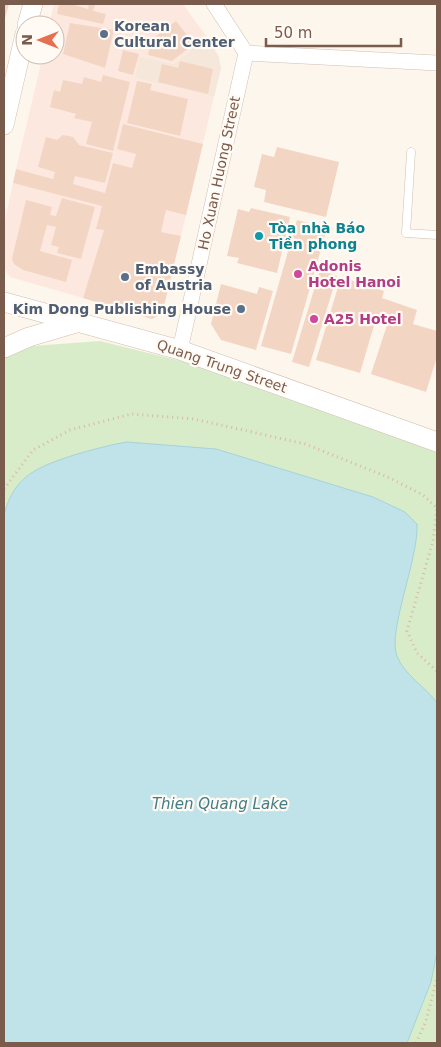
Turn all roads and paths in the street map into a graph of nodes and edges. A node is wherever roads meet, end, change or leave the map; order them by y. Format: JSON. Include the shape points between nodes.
{"nodes":[{"id":1,"x":214,"y":4,"type":"edge"},
{"id":2,"x":246,"y":53,"type":"junction"},
{"id":3,"x":437,"y":63,"type":"edge"},
{"id":4,"x":10,"y":68,"type":"edge"},
{"id":5,"x":4,"y":125,"type":"edge"},
{"id":6,"x":412,"y":152,"type":"dead end"},
{"id":7,"x":437,"y":235,"type":"edge"},
{"id":8,"x":4,"y":302,"type":"edge"},
{"id":9,"x":80,"y":321,"type":"junction"},
{"id":10,"x":4,"y":348,"type":"edge"},
{"id":11,"x":180,"y":350,"type":"junction"},
{"id":12,"x":437,"y":442,"type":"edge"},
{"id":13,"x":4,"y":489,"type":"edge"},
{"id":14,"x":437,"y":671,"type":"edge"},
{"id":15,"x":437,"y":978,"type":"edge"},
{"id":16,"x":416,"y":1043,"type":"edge"}],
"edges":[{"from":1,"to":2,"type":"street"},
{"from":2,"to":3,"type":"street"},
{"from":2,"to":11,"type":"street","name":"Ho Xuan Huong Street"},
{"from":4,"to":5,"type":"street"},
{"from":6,"to":7,"type":"lane","via":[[406,233]]},
{"from":8,"to":9,"type":"street","name":"Quang Trung Street"},
{"from":9,"to":10,"type":"street"},
{"from":9,"to":11,"type":"street","name":"Quang Trung Street"},
{"from":11,"to":12,"type":"street","name":"Quang Trung Street"},
{"from":13,"to":14,"type":"path","via":[[33,450],[70,430],[132,414],[194,419],[305,444],[390,478],[423,495],[437,508],[433,541],[407,631],[417,652]]},
{"from":15,"to":16,"type":"path"}]}
